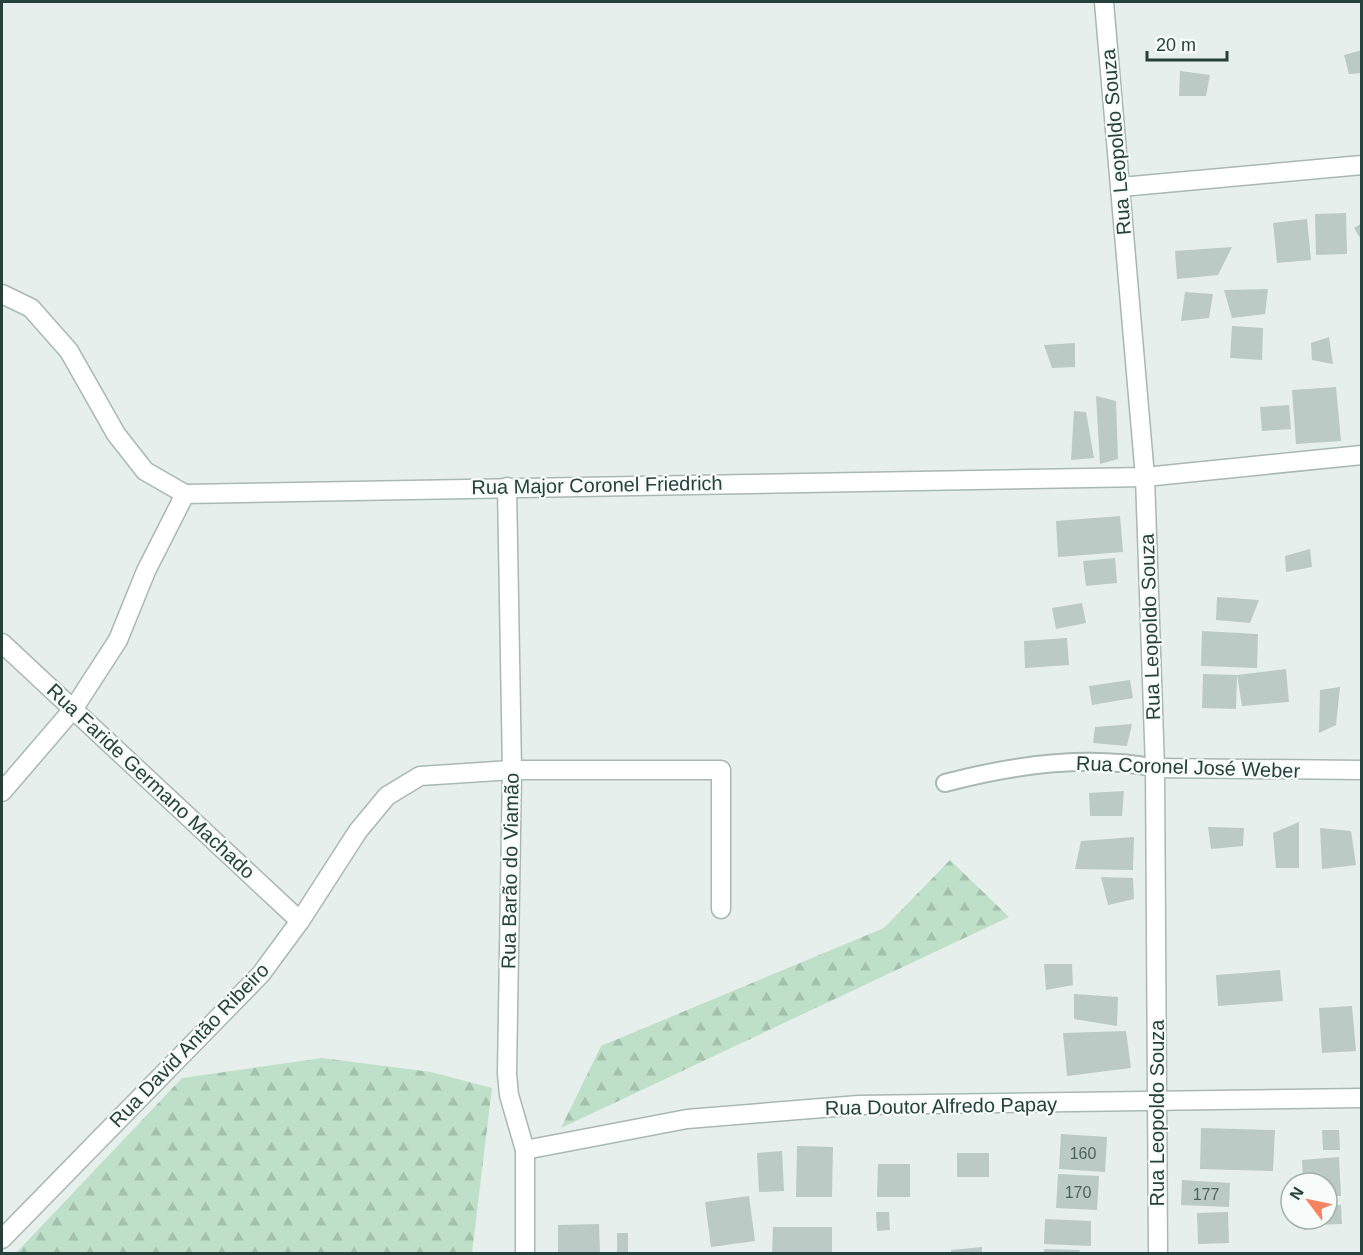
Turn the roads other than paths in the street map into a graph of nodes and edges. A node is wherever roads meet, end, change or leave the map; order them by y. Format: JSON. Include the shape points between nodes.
{"nodes":[{"id":1,"x":1104,"y":2,"type":"edge"},
{"id":2,"x":1362,"y":165,"type":"edge"},
{"id":3,"x":1121,"y":187,"type":"junction"},
{"id":4,"x":2,"y":294,"type":"edge"},
{"id":5,"x":1362,"y":455,"type":"edge"},
{"id":6,"x":1145,"y":477,"type":"junction"},
{"id":7,"x":507,"y":487,"type":"junction"},
{"id":8,"x":185,"y":494,"type":"junction"},
{"id":9,"x":2,"y":642,"type":"edge"},
{"id":10,"x":74,"y":708,"type":"junction"},
{"id":11,"x":1155,"y":768,"type":"junction"},
{"id":12,"x":512,"y":770,"type":"junction"},
{"id":13,"x":1362,"y":770,"type":"edge"},
{"id":14,"x":945,"y":783,"type":"dead end"},
{"id":15,"x":2,"y":792,"type":"edge"},
{"id":16,"x":721,"y":909,"type":"dead end"},
{"id":17,"x":300,"y":921,"type":"junction"},
{"id":18,"x":1362,"y":1098,"type":"edge"},
{"id":19,"x":1157,"y":1103,"type":"junction"},
{"id":20,"x":525,"y":1150,"type":"junction"},
{"id":21,"x":2,"y":1239,"type":"edge"},
{"id":22,"x":525,"y":1254,"type":"edge"},
{"id":23,"x":1158,"y":1254,"type":"edge"}],
"edges":[{"from":1,"to":3,"type":"street","name":"Rua Leopoldo Souza"},
{"from":2,"to":3,"type":"street"},
{"from":3,"to":6,"type":"street","name":"Rua Leopoldo Souza"},
{"from":4,"to":8,"type":"street","via":[[31,308],[69,351],[116,434],[145,471]]},
{"from":5,"to":6,"type":"street","name":"Rua Major Coronel Friedrich"},
{"from":6,"to":7,"type":"street","name":"Rua Major Coronel Friedrich"},
{"from":6,"to":11,"type":"street","name":"Rua Leopoldo Souza"},
{"from":7,"to":8,"type":"street","name":"Rua Major Coronel Friedrich"},
{"from":7,"to":12,"type":"street","name":"Rua Barão do Viamão"},
{"from":8,"to":10,"type":"street","via":[[146,571],[118,640]]},
{"from":9,"to":10,"type":"street","name":"Rua Faride Germano Machado"},
{"from":10,"to":15,"type":"street"},
{"from":10,"to":17,"type":"street","name":"Rua Faride Germano Machado"},
{"from":11,"to":13,"type":"street","name":"Rua Coronel José Weber"},
{"from":11,"to":14,"type":"lane","name":"Rua Coronel José Weber","via":[[1093,761],[997,769]]},
{"from":11,"to":19,"type":"street","name":"Rua Leopoldo Souza"},
{"from":12,"to":16,"type":"street","name":"Rua David Antão Ribeiro","via":[[721,770]]},
{"from":12,"to":17,"type":"street","name":"Rua David Antão Ribeiro","via":[[420,776],[387,796],[358,831]]},
{"from":12,"to":20,"type":"street","name":"Rua Barão do Viamão","via":[[507,1074]]},
{"from":17,"to":21,"type":"street","name":"Rua David Antão Ribeiro","via":[[261,974]]},
{"from":18,"to":19,"type":"street","name":"Rua Doutor Alfredo Papay"},
{"from":19,"to":20,"type":"street","name":"Rua Doutor Alfredo Papay","via":[[859,1105],[687,1119]]},
{"from":19,"to":23,"type":"street","name":"Rua Leopoldo Souza"},
{"from":20,"to":22,"type":"street","name":"Rua Barão do Viamão"}]}
